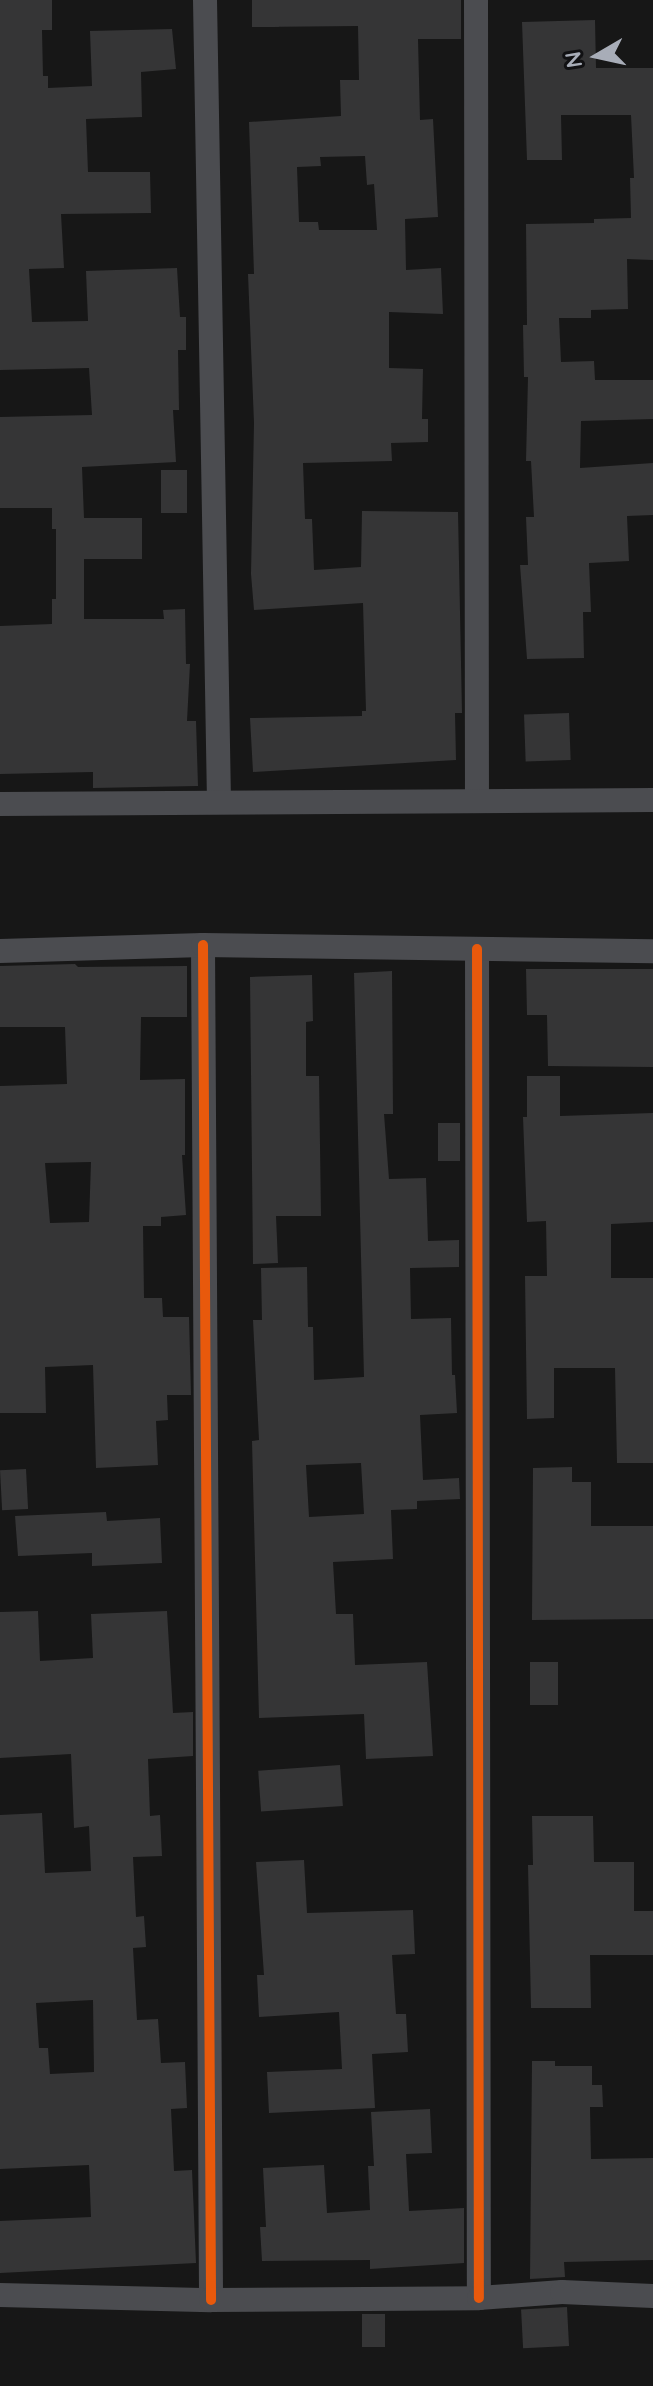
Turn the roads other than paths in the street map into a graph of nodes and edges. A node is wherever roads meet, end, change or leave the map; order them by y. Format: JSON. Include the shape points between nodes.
{"nodes":[{"id":1,"x":205,"y":0,"type":"edge"},
{"id":2,"x":476,"y":0,"type":"edge"},
{"id":3,"x":219,"y":800,"type":"junction"},
{"id":4,"x":477,"y":800,"type":"junction"},
{"id":5,"x":653,"y":800,"type":"edge"},
{"id":6,"x":0,"y":804,"type":"edge"},
{"id":7,"x":203,"y":945,"type":"junction"},
{"id":8,"x":477,"y":949,"type":"junction"},
{"id":9,"x":0,"y":951,"type":"edge"},
{"id":10,"x":653,"y":951,"type":"edge"},
{"id":11,"x":0,"y":2295,"type":"edge"},
{"id":12,"x":653,"y":2296,"type":"edge"},
{"id":13,"x":479,"y":2298,"type":"junction"},
{"id":14,"x":211,"y":2300,"type":"junction"}],
"edges":[{"from":1,"to":3,"type":"street"},
{"from":2,"to":4,"type":"street"},
{"from":3,"to":4,"type":"street"},
{"from":3,"to":6,"type":"street"},
{"from":4,"to":5,"type":"street"},
{"from":7,"to":8,"type":"street"},
{"from":7,"to":9,"type":"street"},
{"from":7,"to":14,"type":"street"},
{"from":8,"to":10,"type":"street"},
{"from":8,"to":13,"type":"street"},
{"from":11,"to":14,"type":"street"},
{"from":12,"to":13,"type":"street","via":[[562,2292]]},
{"from":13,"to":14,"type":"street"}]}
